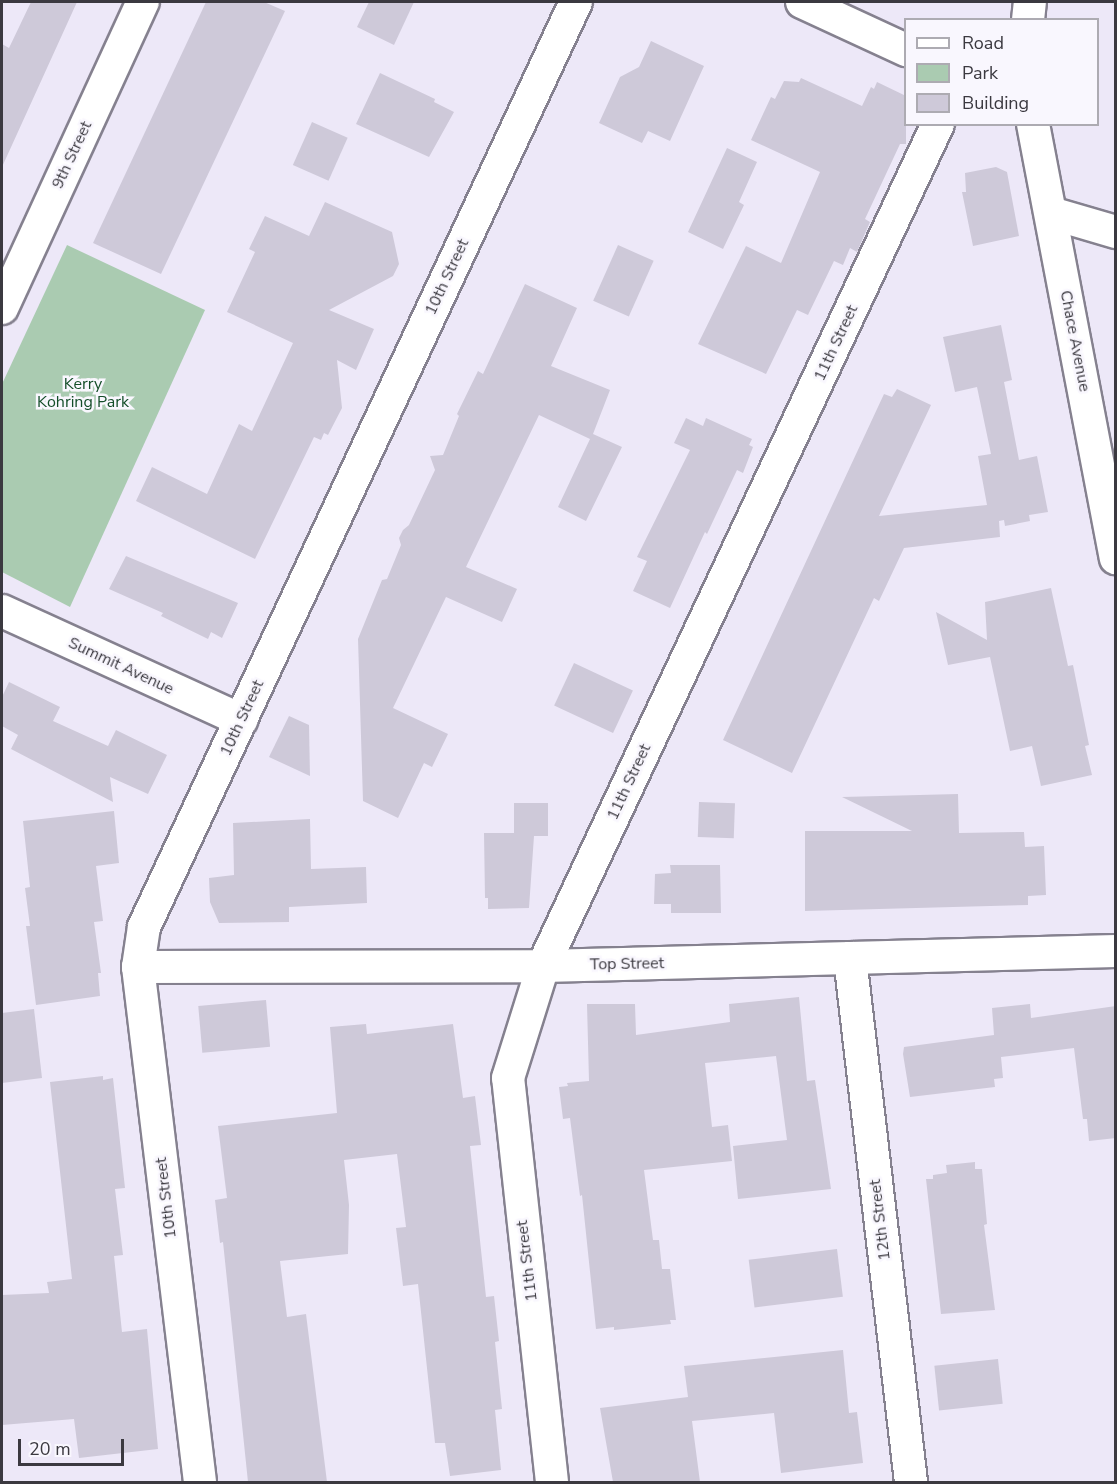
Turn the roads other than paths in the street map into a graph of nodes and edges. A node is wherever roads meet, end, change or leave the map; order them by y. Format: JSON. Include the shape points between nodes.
{"nodes":[{"id":1,"x":143,"y":2,"type":"edge"},
{"id":2,"x":576,"y":2,"type":"edge"},
{"id":3,"x":801,"y":2,"type":"edge"},
{"id":4,"x":1030,"y":2,"type":"edge"},
{"id":5,"x":1028,"y":18,"type":"edge"},
{"id":6,"x":904,"y":49,"type":"edge"},
{"id":7,"x":937,"y":126,"type":"edge"},
{"id":8,"x":1033,"y":126,"type":"edge"},
{"id":9,"x":1051,"y":213,"type":"junction"},
{"id":10,"x":1116,"y":232,"type":"edge"},
{"id":11,"x":2,"y":308,"type":"edge"},
{"id":12,"x":1116,"y":558,"type":"edge"},
{"id":13,"x":2,"y":611,"type":"edge"},
{"id":14,"x":241,"y":720,"type":"junction"},
{"id":15,"x":1116,"y":951,"type":"edge"},
{"id":16,"x":849,"y":958,"type":"junction"},
{"id":17,"x":543,"y":966,"type":"junction"},
{"id":18,"x":138,"y":967,"type":"junction"},
{"id":19,"x":200,"y":1482,"type":"edge"},
{"id":20,"x":552,"y":1482,"type":"edge"},
{"id":21,"x":911,"y":1482,"type":"edge"}],
"edges":[{"from":1,"to":11,"type":"street","name":"9th Street"},
{"from":2,"to":14,"type":"street","name":"10th Street"},
{"from":3,"to":6,"type":"street"},
{"from":4,"to":5,"type":"street"},
{"from":7,"to":17,"type":"street","name":"11th Street"},
{"from":8,"to":9,"type":"street","name":"Chace Avenue"},
{"from":9,"to":10,"type":"street"},
{"from":9,"to":12,"type":"street","name":"Chace Avenue"},
{"from":13,"to":14,"type":"street","name":"Summit Avenue"},
{"from":14,"to":18,"type":"street","name":"10th Street","via":[[144,927]]},
{"from":15,"to":16,"type":"street","name":"Top Street"},
{"from":16,"to":17,"type":"street","name":"Top Street"},
{"from":16,"to":21,"type":"street","name":"12th Street"},
{"from":17,"to":18,"type":"street","name":"Top Street"},
{"from":17,"to":20,"type":"street","name":"11th Street","via":[[508,1078]]},
{"from":18,"to":19,"type":"street","name":"10th Street"}]}
